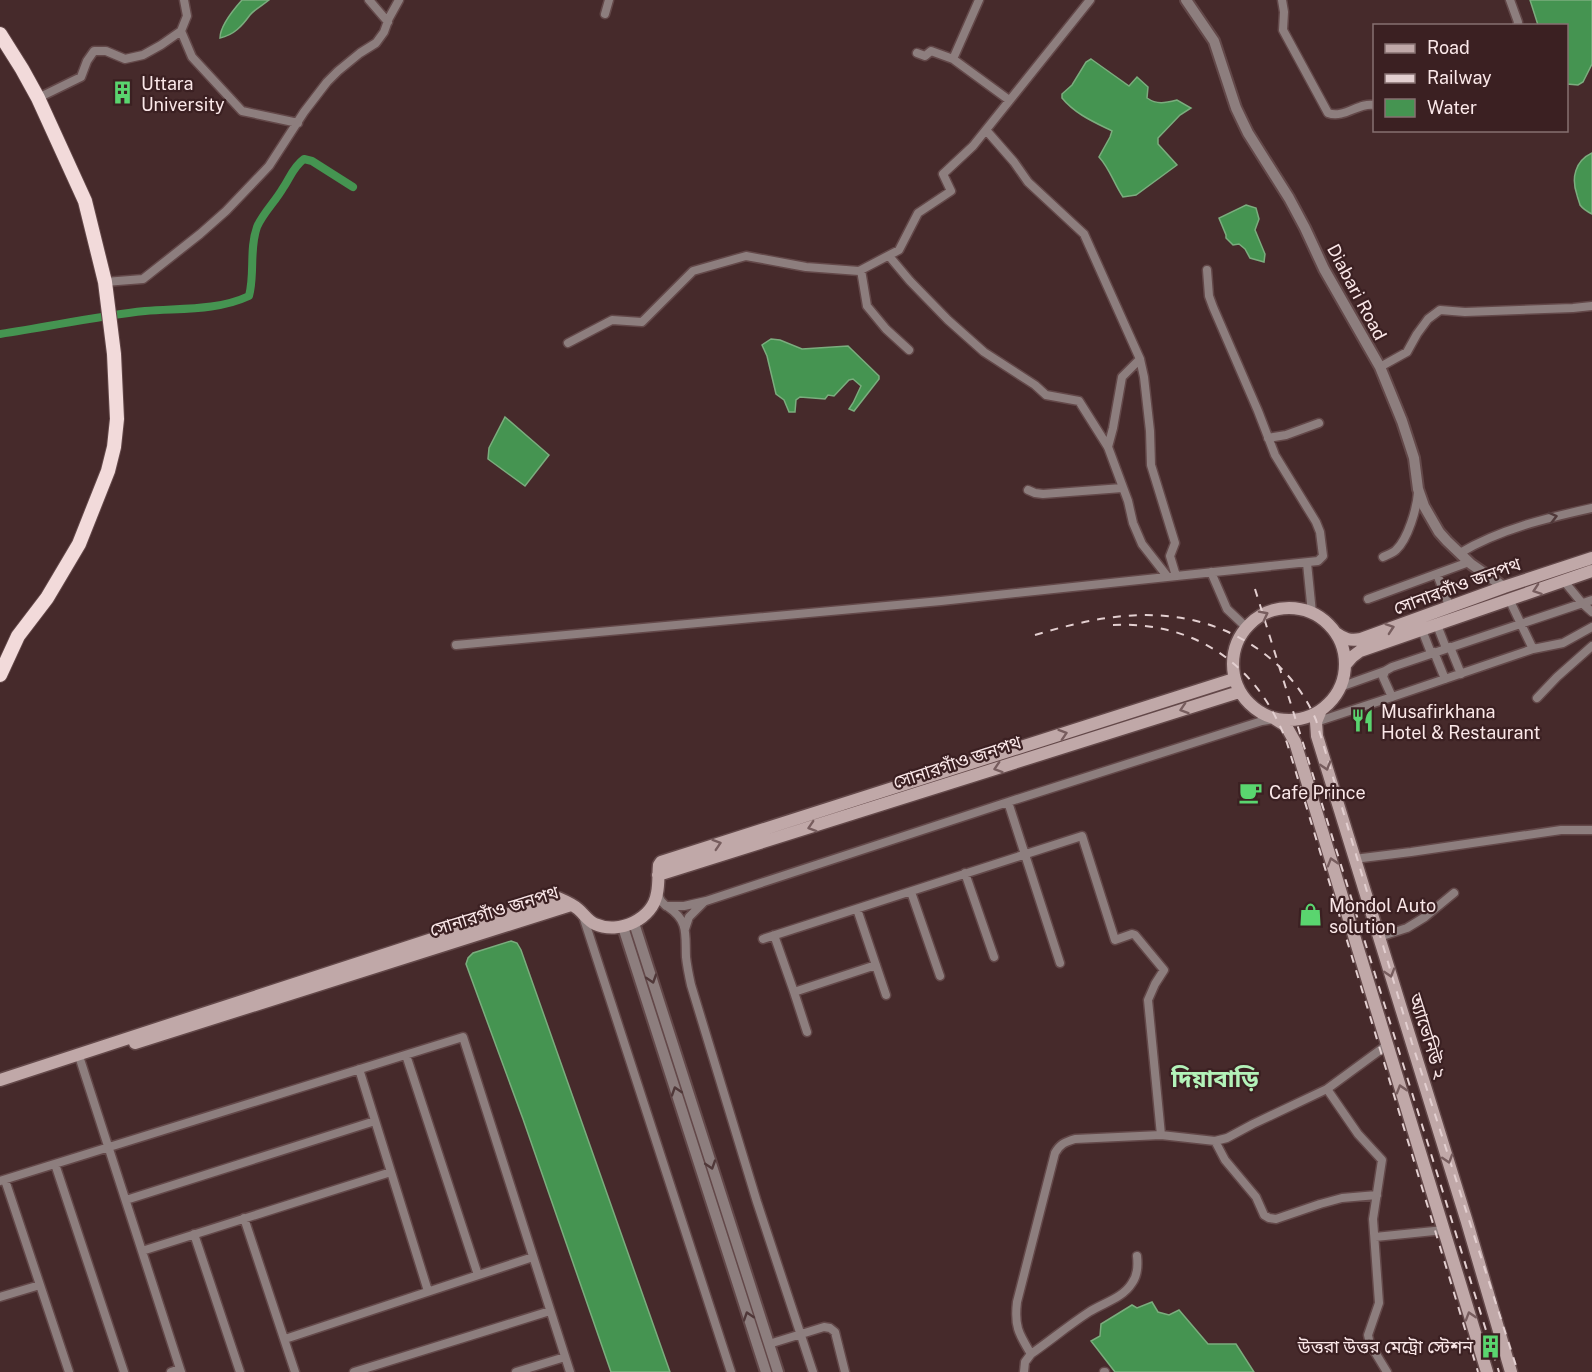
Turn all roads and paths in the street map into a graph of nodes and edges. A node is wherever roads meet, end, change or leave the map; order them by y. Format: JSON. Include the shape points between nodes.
{"nodes":[{"id":1,"x":184,"y":0,"type":"edge"},
{"id":2,"x":369,"y":0,"type":"edge"},
{"id":3,"x":399,"y":0,"type":"edge"},
{"id":4,"x":609,"y":0,"type":"edge"},
{"id":5,"x":980,"y":0,"type":"edge"},
{"id":6,"x":1090,"y":0,"type":"edge"},
{"id":7,"x":1186,"y":0,"type":"edge"},
{"id":8,"x":1282,"y":0,"type":"edge"},
{"id":9,"x":1510,"y":0,"type":"edge"},
{"id":10,"x":605,"y":14,"type":"dead end"},
{"id":11,"x":388,"y":22,"type":"junction"},
{"id":12,"x":1518,"y":24,"type":"edge"},
{"id":13,"x":181,"y":31,"type":"junction"},
{"id":14,"x":0,"y":34,"type":"edge"},
{"id":15,"x":917,"y":54,"type":"dead end"},
{"id":16,"x":953,"y":59,"type":"junction"},
{"id":17,"x":38,"y":98,"type":"junction"},
{"id":18,"x":1009,"y":100,"type":"junction"},
{"id":19,"x":1373,"y":105,"type":"edge"},
{"id":20,"x":298,"y":123,"type":"junction"},
{"id":21,"x":986,"y":129,"type":"junction"},
{"id":22,"x":889,"y":256,"type":"junction"},
{"id":23,"x":861,"y":270,"type":"junction"},
{"id":24,"x":1207,"y":270,"type":"dead end"},
{"id":25,"x":105,"y":287,"type":"junction"},
{"id":26,"x":1592,"y":306,"type":"edge"},
{"id":27,"x":568,"y":343,"type":"dead end"},
{"id":28,"x":909,"y":350,"type":"dead end"},
{"id":29,"x":1140,"y":359,"type":"junction"},
{"id":30,"x":1380,"y":367,"type":"junction"},
{"id":31,"x":1319,"y":423,"type":"dead end"},
{"id":32,"x":1268,"y":438,"type":"junction"},
{"id":33,"x":1108,"y":447,"type":"junction"},
{"id":34,"x":1122,"y":488,"type":"junction"},
{"id":35,"x":1418,"y":489,"type":"junction"},
{"id":36,"x":1028,"y":490,"type":"dead end"},
{"id":37,"x":1592,"y":508,"type":"edge"},
{"id":38,"x":1460,"y":553,"type":"junction"},
{"id":39,"x":1383,"y":557,"type":"dead end"},
{"id":40,"x":1592,"y":558,"type":"edge"},
{"id":41,"x":1469,"y":562,"type":"junction"},
{"id":42,"x":1307,"y":563,"type":"junction"},
{"id":43,"x":1592,"y":571,"type":"edge"},
{"id":44,"x":1211,"y":572,"type":"junction"},
{"id":45,"x":1437,"y":574,"type":"junction"},
{"id":46,"x":1561,"y":575,"type":"junction"},
{"id":47,"x":1171,"y":576,"type":"junction"},
{"id":48,"x":1506,"y":593,"type":"junction"},
{"id":49,"x":1368,"y":599,"type":"dead end"},
{"id":50,"x":1592,"y":600,"type":"edge"},
{"id":51,"x":1582,"y":603,"type":"junction"},
{"id":52,"x":1450,"y":608,"type":"junction"},
{"id":53,"x":1592,"y":612,"type":"edge"},
{"id":54,"x":1312,"y":613,"type":"junction"},
{"id":55,"x":1520,"y":623,"type":"junction"},
{"id":56,"x":1437,"y":625,"type":"junction"},
{"id":57,"x":1246,"y":627,"type":"junction"},
{"id":58,"x":1591,"y":629,"type":"edge"},
{"id":59,"x":1422,"y":630,"type":"junction"},
{"id":60,"x":1336,"y":633,"type":"junction"},
{"id":61,"x":456,"y":645,"type":"dead end"},
{"id":62,"x":1592,"y":646,"type":"edge"},
{"id":63,"x":1448,"y":648,"type":"junction"},
{"id":64,"x":1533,"y":649,"type":"junction"},
{"id":65,"x":1433,"y":653,"type":"junction"},
{"id":66,"x":1345,"y":665,"type":"junction"},
{"id":67,"x":1385,"y":671,"type":"junction"},
{"id":68,"x":1461,"y":674,"type":"junction"},
{"id":69,"x":0,"y":675,"type":"edge"},
{"id":70,"x":1234,"y":679,"type":"junction"},
{"id":71,"x":1445,"y":679,"type":"junction"},
{"id":72,"x":1340,"y":687,"type":"junction"},
{"id":73,"x":1239,"y":692,"type":"junction"},
{"id":74,"x":1392,"y":698,"type":"junction"},
{"id":75,"x":1537,"y":698,"type":"dead end"},
{"id":76,"x":1319,"y":716,"type":"junction"},
{"id":77,"x":1275,"y":719,"type":"junction"},
{"id":78,"x":1008,"y":802,"type":"junction"},
{"id":79,"x":1592,"y":830,"type":"edge"},
{"id":80,"x":1025,"y":855,"type":"junction"},
{"id":81,"x":1354,"y":859,"type":"junction"},
{"id":82,"x":965,"y":873,"type":"junction"},
{"id":83,"x":658,"y":875,"type":"junction"},
{"id":84,"x":911,"y":891,"type":"junction"},
{"id":85,"x":657,"y":893,"type":"junction"},
{"id":86,"x":1454,"y":893,"type":"dead end"},
{"id":87,"x":706,"y":901,"type":"junction"},
{"id":88,"x":572,"y":905,"type":"junction"},
{"id":89,"x":666,"y":906,"type":"junction"},
{"id":90,"x":857,"y":909,"type":"junction"},
{"id":91,"x":648,"y":911,"type":"junction"},
{"id":92,"x":583,"y":914,"type":"junction"},
{"id":93,"x":685,"y":929,"type":"junction"},
{"id":94,"x":631,"y":931,"type":"junction"},
{"id":95,"x":774,"y":935,"type":"junction"},
{"id":96,"x":1379,"y":937,"type":"junction"},
{"id":97,"x":763,"y":939,"type":"dead end"},
{"id":98,"x":994,"y":957,"type":"dead end"},
{"id":99,"x":1060,"y":963,"type":"dead end"},
{"id":100,"x":876,"y":965,"type":"junction"},
{"id":101,"x":940,"y":976,"type":"dead end"},
{"id":102,"x":794,"y":992,"type":"junction"},
{"id":103,"x":886,"y":995,"type":"dead end"},
{"id":104,"x":807,"y":1032,"type":"dead end"},
{"id":105,"x":1387,"y":1045,"type":"junction"},
{"id":106,"x":406,"y":1054,"type":"junction"},
{"id":107,"x":80,"y":1057,"type":"junction"},
{"id":108,"x":358,"y":1069,"type":"junction"},
{"id":109,"x":0,"y":1080,"type":"edge"},
{"id":110,"x":0,"y":1087,"type":"edge"},
{"id":111,"x":1327,"y":1089,"type":"junction"},
{"id":112,"x":375,"y":1121,"type":"junction"},
{"id":113,"x":1161,"y":1135,"type":"junction"},
{"id":114,"x":1215,"y":1141,"type":"junction"},
{"id":115,"x":109,"y":1148,"type":"junction"},
{"id":116,"x":55,"y":1164,"type":"junction"},
{"id":117,"x":391,"y":1172,"type":"junction"},
{"id":118,"x":2,"y":1181,"type":"edge"},
{"id":119,"x":1377,"y":1195,"type":"junction"},
{"id":120,"x":126,"y":1200,"type":"junction"},
{"id":121,"x":244,"y":1218,"type":"junction"},
{"id":122,"x":1444,"y":1230,"type":"junction"},
{"id":123,"x":194,"y":1234,"type":"junction"},
{"id":124,"x":1375,"y":1237,"type":"junction"},
{"id":125,"x":142,"y":1251,"type":"junction"},
{"id":126,"x":1137,"y":1256,"type":"dead end"},
{"id":127,"x":533,"y":1257,"type":"junction"},
{"id":128,"x":478,"y":1275,"type":"junction"},
{"id":129,"x":40,"y":1285,"type":"junction"},
{"id":130,"x":428,"y":1292,"type":"junction"},
{"id":131,"x":0,"y":1297,"type":"edge"},
{"id":132,"x":550,"y":1311,"type":"junction"},
{"id":133,"x":800,"y":1333,"type":"junction"},
{"id":134,"x":285,"y":1339,"type":"junction"},
{"id":135,"x":769,"y":1344,"type":"junction"},
{"id":136,"x":1031,"y":1354,"type":"junction"},
{"id":137,"x":565,"y":1357,"type":"junction"},
{"id":138,"x":178,"y":1371,"type":"edge"},
{"id":139,"x":69,"y":1372,"type":"edge"},
{"id":140,"x":124,"y":1372,"type":"edge"},
{"id":141,"x":240,"y":1372,"type":"edge"},
{"id":142,"x":296,"y":1372,"type":"edge"},
{"id":143,"x":354,"y":1372,"type":"edge"},
{"id":144,"x":516,"y":1372,"type":"edge"},
{"id":145,"x":570,"y":1372,"type":"edge"},
{"id":146,"x":731,"y":1372,"type":"edge"},
{"id":147,"x":766,"y":1372,"type":"edge"},
{"id":148,"x":778,"y":1372,"type":"edge"},
{"id":149,"x":813,"y":1372,"type":"edge"},
{"id":150,"x":845,"y":1372,"type":"edge"},
{"id":151,"x":1024,"y":1372,"type":"edge"},
{"id":152,"x":1387,"y":1372,"type":"edge"},
{"id":153,"x":1486,"y":1372,"type":"edge"},
{"id":154,"x":1511,"y":1372,"type":"edge"}],
"edges":[{"from":1,"to":13,"type":"street","via":[[187,16]]},
{"from":2,"to":11,"type":"street"},
{"from":3,"to":11,"type":"street"},
{"from":4,"to":10,"type":"street"},
{"from":5,"to":16,"type":"street"},
{"from":6,"to":18,"type":"street"},
{"from":7,"to":30,"type":"street","name":"Diabari Road","via":[[1214,41],[1248,133],[1289,198]]},
{"from":8,"to":19,"type":"street","via":[[1283,30],[1328,113],[1338,115]]},
{"from":9,"to":12,"type":"street"},
{"from":11,"to":20,"type":"street","via":[[376,43],[327,82]]},
{"from":13,"to":17,"type":"street","via":[[143,55],[124,59],[106,51],[94,51],[81,77]]},
{"from":13,"to":20,"type":"street","via":[[192,57],[242,111]]},
{"from":14,"to":17,"type":"highway"},
{"from":15,"to":16,"type":"street","via":[[925,56],[931,51]]},
{"from":16,"to":18,"type":"street"},
{"from":17,"to":25,"type":"highway","via":[[85,201]]},
{"from":18,"to":21,"type":"street"},
{"from":20,"to":25,"type":"street","via":[[269,166],[200,234],[142,279]]},
{"from":21,"to":22,"type":"street","via":[[943,174],[951,191],[918,213],[899,250]]},
{"from":21,"to":29,"type":"street","via":[[1028,182],[1084,234]]},
{"from":22,"to":23,"type":"street"},
{"from":22,"to":33,"type":"street","via":[[948,320],[984,352],[1046,395],[1079,401]]},
{"from":23,"to":27,"type":"street","via":[[806,267],[746,256],[693,271],[642,321],[612,320]]},
{"from":23,"to":28,"type":"street","via":[[867,306]]},
{"from":24,"to":32,"type":"street","via":[[1209,296]]},
{"from":25,"to":69,"type":"highway","via":[[117,418],[108,471],[79,544],[47,598],[18,636]]},
{"from":26,"to":30,"type":"street","via":[[1440,310],[1428,318],[1407,352]]},
{"from":29,"to":33,"type":"street","via":[[1122,377]]},
{"from":29,"to":47,"type":"street","via":[[1151,465],[1175,543],[1170,556]]},
{"from":30,"to":35,"type":"street","name":"Diabari Road","via":[[1414,458]]},
{"from":31,"to":32,"type":"street"},
{"from":32,"to":42,"type":"street","via":[[1320,532],[1323,556]]},
{"from":33,"to":34,"type":"street"},
{"from":34,"to":36,"type":"street","via":[[1043,494]]},
{"from":34,"to":47,"type":"street","via":[[1142,544]]},
{"from":35,"to":38,"type":"street","name":"Diabari Road","via":[[1439,532]]},
{"from":35,"to":39,"type":"street","via":[[1409,530],[1395,551]]},
{"from":38,"to":37,"type":"street","one_way":true,"via":[[1482,540]]},
{"from":38,"to":41,"type":"street","name":"Diabari Road"},
{"from":40,"to":46,"type":"main road","name":"সোনারগাঁও জনপথ"},
{"from":41,"to":45,"type":"street"},
{"from":41,"to":48,"type":"street","name":"Diabari Road"},
{"from":42,"to":44,"type":"street"},
{"from":42,"to":54,"type":"street"},
{"from":43,"to":46,"type":"main road","name":"সোনারগাঁও জনপথ"},
{"from":44,"to":47,"type":"street"},
{"from":44,"to":57,"type":"street","via":[[1227,609]]},
{"from":45,"to":49,"type":"street"},
{"from":45,"to":52,"type":"street"},
{"from":46,"to":48,"type":"main road","name":"সোনারগাঁও জনপথ"},
{"from":46,"to":51,"type":"street"},
{"from":47,"to":61,"type":"street"},
{"from":48,"to":52,"type":"main road","name":"সোনারগাঁও জনপথ"},
{"from":48,"to":55,"type":"street"},
{"from":48,"to":56,"type":"main road","name":"সোনারগাঁও জনপথ"},
{"from":50,"to":51,"type":"street"},
{"from":51,"to":53,"type":"street"},
{"from":51,"to":55,"type":"street"},
{"from":60,"to":52,"type":"main road","name":"সোনারগাঁও জনপথ","one_way":true,"via":[[1344,639],[1361,639]]},
{"from":57,"to":54,"type":"main road","one_way":true,"via":[[1257,618],[1284,609]]},
{"from":54,"to":60,"type":"main road","name":"সোনারগাঁও জনপথ"},
{"from":55,"to":63,"type":"street"},
{"from":55,"to":64,"type":"street"},
{"from":56,"to":59,"type":"main road","name":"সোনারগাঁও জনপথ"},
{"from":56,"to":63,"type":"street"},
{"from":57,"to":70,"type":"main road","via":[[1232,661]]},
{"from":58,"to":64,"type":"street","via":[[1563,643]]},
{"from":59,"to":65,"type":"street"},
{"from":59,"to":66,"type":"main road","name":"সোনারগাঁও জনপথ","via":[[1360,651]]},
{"from":60,"to":66,"type":"main road"},
{"from":62,"to":75,"type":"street"},
{"from":63,"to":65,"type":"street"},
{"from":63,"to":68,"type":"street"},
{"from":64,"to":68,"type":"street"},
{"from":65,"to":67,"type":"street"},
{"from":65,"to":71,"type":"street"},
{"from":66,"to":72,"type":"main road"},
{"from":67,"to":72,"type":"street"},
{"from":67,"to":74,"type":"street","via":[[1383,677]]},
{"from":68,"to":71,"type":"street"},
{"from":70,"to":73,"type":"main road"},
{"from":83,"to":70,"type":"main road","name":"সোনারগাঁও জনপথ","one_way":true,"via":[[661,862]]},
{"from":71,"to":74,"type":"street"},
{"from":72,"to":76,"type":"main road"},
{"from":73,"to":77,"type":"main road","via":[[1248,704]]},
{"from":73,"to":83,"type":"main road","name":"সোনারগাঁও জনপথ","one_way":true},
{"from":74,"to":76,"type":"street"},
{"from":76,"to":77,"type":"main road","via":[[1291,721]]},
{"from":76,"to":81,"type":"main road","name":"অ্যাভেনিউ ২","one_way":true,"via":[[1317,736]]},
{"from":77,"to":78,"type":"street"},
{"from":105,"to":77,"type":"main road","one_way":true,"via":[[1295,742],[1286,726]]},
{"from":78,"to":80,"type":"street"},
{"from":78,"to":87,"type":"street"},
{"from":79,"to":81,"type":"street","via":[[1562,830]]},
{"from":80,"to":82,"type":"street"},
{"from":80,"to":99,"type":"street"},
{"from":80,"to":113,"type":"street","via":[[1082,836],[1115,940],[1135,935],[1164,970],[1148,1000]]},
{"from":81,"to":96,"type":"main road","name":"অ্যাভেনিউ ২"},
{"from":82,"to":84,"type":"street"},
{"from":82,"to":98,"type":"street"},
{"from":83,"to":85,"type":"main road"},
{"from":84,"to":90,"type":"street"},
{"from":84,"to":101,"type":"street"},
{"from":85,"to":89,"type":"street"},
{"from":85,"to":91,"type":"main road"},
{"from":86,"to":96,"type":"street","via":[[1407,928]]},
{"from":87,"to":89,"type":"street"},
{"from":87,"to":93,"type":"street","via":[[693,913]]},
{"from":88,"to":92,"type":"main road","name":"সোনারগাঁও জনপথ"},
{"from":88,"to":107,"type":"main road","name":"সোনারগাঁও জনপথ"},
{"from":88,"to":107,"type":"main road","name":"সোনারগাঁও জনপথ","via":[[558,898]]},
{"from":89,"to":91,"type":"street"},
{"from":89,"to":93,"type":"street","via":[[678,915]]},
{"from":90,"to":95,"type":"street"},
{"from":90,"to":100,"type":"street"},
{"from":91,"to":94,"type":"main road"},
{"from":92,"to":94,"type":"main road","name":"সোনারগাঁও জনপথ","via":[[596,924]]},
{"from":92,"to":146,"type":"street"},
{"from":93,"to":133,"type":"street","via":[[691,985]]},
{"from":94,"to":135,"type":"street","one_way":true},
{"from":147,"to":94,"type":"street","one_way":true},
{"from":95,"to":97,"type":"street"},
{"from":95,"to":102,"type":"street"},
{"from":96,"to":154,"type":"main road","name":"অ্যাভেনিউ ২","one_way":true},
{"from":100,"to":102,"type":"street"},
{"from":100,"to":103,"type":"street"},
{"from":102,"to":104,"type":"street"},
{"from":105,"to":111,"type":"street"},
{"from":122,"to":105,"type":"main road","one_way":true},
{"from":106,"to":108,"type":"street"},
{"from":106,"to":127,"type":"street","via":[[463,1037]]},
{"from":106,"to":128,"type":"street"},
{"from":107,"to":109,"type":"main road","name":"সোনারগাঁও জনপথ"},
{"from":107,"to":110,"type":"main road","name":"সোনারগাঁও জনপথ"},
{"from":107,"to":115,"type":"street"},
{"from":108,"to":112,"type":"street"},
{"from":108,"to":115,"type":"street"},
{"from":111,"to":114,"type":"street"},
{"from":111,"to":119,"type":"street","via":[[1358,1134],[1382,1160]]},
{"from":112,"to":117,"type":"street"},
{"from":112,"to":120,"type":"street"},
{"from":113,"to":114,"type":"street"},
{"from":113,"to":136,"type":"street","via":[[1075,1139],[1059,1146],[1017,1302],[1015,1319]]},
{"from":114,"to":119,"type":"street","via":[[1269,1218],[1342,1198]]},
{"from":115,"to":116,"type":"street"},
{"from":115,"to":120,"type":"street"},
{"from":116,"to":118,"type":"street"},
{"from":116,"to":140,"type":"street"},
{"from":117,"to":121,"type":"street"},
{"from":117,"to":130,"type":"street"},
{"from":118,"to":129,"type":"street"},
{"from":119,"to":124,"type":"street"},
{"from":120,"to":125,"type":"street"},
{"from":121,"to":123,"type":"street"},
{"from":121,"to":134,"type":"street"},
{"from":122,"to":124,"type":"street"},
{"from":153,"to":122,"type":"main road","one_way":true},
{"from":123,"to":125,"type":"street"},
{"from":123,"to":141,"type":"street"},
{"from":124,"to":152,"type":"street","via":[[1379,1303],[1368,1335]]},
{"from":125,"to":138,"type":"street"},
{"from":126,"to":136,"type":"street","via":[[1136,1275],[1121,1295]]},
{"from":127,"to":128,"type":"street"},
{"from":127,"to":132,"type":"street"},
{"from":128,"to":130,"type":"street"},
{"from":129,"to":131,"type":"street"},
{"from":129,"to":139,"type":"street"},
{"from":130,"to":134,"type":"street"},
{"from":132,"to":137,"type":"street"},
{"from":132,"to":143,"type":"street"},
{"from":133,"to":135,"type":"street"},
{"from":133,"to":149,"type":"street"},
{"from":133,"to":150,"type":"street","via":[[824,1327],[835,1332]]},
{"from":134,"to":142,"type":"street"},
{"from":135,"to":148,"type":"street"},
{"from":136,"to":151,"type":"street"},
{"from":137,"to":144,"type":"street"},
{"from":137,"to":145,"type":"street"}]}
